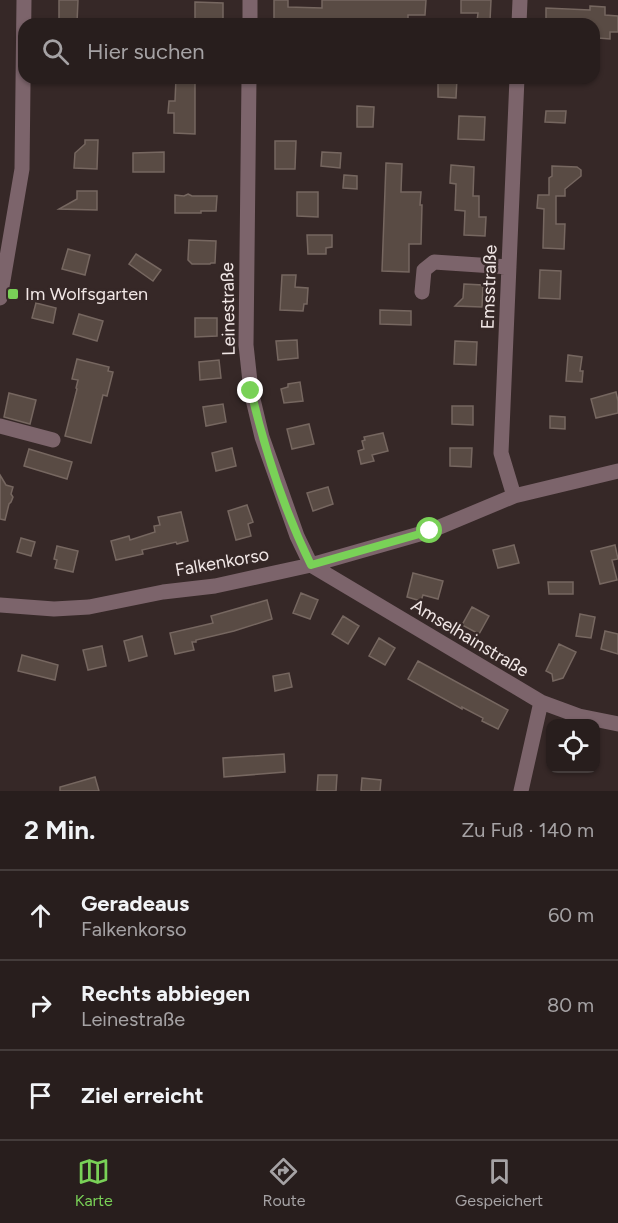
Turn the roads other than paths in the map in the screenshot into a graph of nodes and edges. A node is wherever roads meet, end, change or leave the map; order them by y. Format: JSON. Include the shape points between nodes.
{"nodes":[{"id":1,"x":24,"y":0,"type":"edge"},
{"id":2,"x":250,"y":0,"type":"edge"},
{"id":3,"x":520,"y":0,"type":"edge"},
{"id":4,"x":24,"y":18,"type":"edge"},
{"id":5,"x":250,"y":18,"type":"edge"},
{"id":6,"x":519,"y":18,"type":"edge"},
{"id":7,"x":23,"y":84,"type":"edge"},
{"id":8,"x":249,"y":84,"type":"edge"},
{"id":9,"x":517,"y":84,"type":"edge"},
{"id":10,"x":509,"y":267,"type":"junction"},
{"id":11,"x":422,"y":292,"type":"dead end"},
{"id":12,"x":0,"y":298,"type":"edge"},
{"id":13,"x":0,"y":426,"type":"edge"},
{"id":14,"x":52,"y":440,"type":"dead end"},
{"id":15,"x":618,"y":471,"type":"edge"},
{"id":16,"x":514,"y":496,"type":"junction"},
{"id":17,"x":311,"y":565,"type":"junction"},
{"id":18,"x":0,"y":605,"type":"edge"},
{"id":19,"x":541,"y":702,"type":"junction"},
{"id":20,"x":618,"y":724,"type":"edge"},
{"id":21,"x":521,"y":791,"type":"edge"}],
"edges":[{"from":1,"to":4,"type":"street"},
{"from":2,"to":5,"type":"street"},
{"from":3,"to":6,"type":"street"},
{"from":7,"to":12,"type":"street","via":[[22,169]]},
{"from":8,"to":17,"type":"street","name":"Leinestraße","via":[[246,345],[251,391],[266,448]]},
{"from":9,"to":10,"type":"street","name":"Emsstraße"},
{"from":10,"to":11,"type":"street","via":[[434,262],[424,270]]},
{"from":10,"to":16,"type":"street","name":"Emsstraße","via":[[501,453]]},
{"from":13,"to":14,"type":"street"},
{"from":15,"to":16,"type":"street","name":"Falkenkorso"},
{"from":16,"to":17,"type":"street","name":"Falkenkorso","via":[[430,531]]},
{"from":17,"to":18,"type":"street","name":"Falkenkorso","via":[[88,607]]},
{"from":17,"to":19,"type":"street","name":"Amselhainstraße"},
{"from":19,"to":20,"type":"street","name":"Amselhainstraße","via":[[579,717]]},
{"from":19,"to":21,"type":"street"}]}
